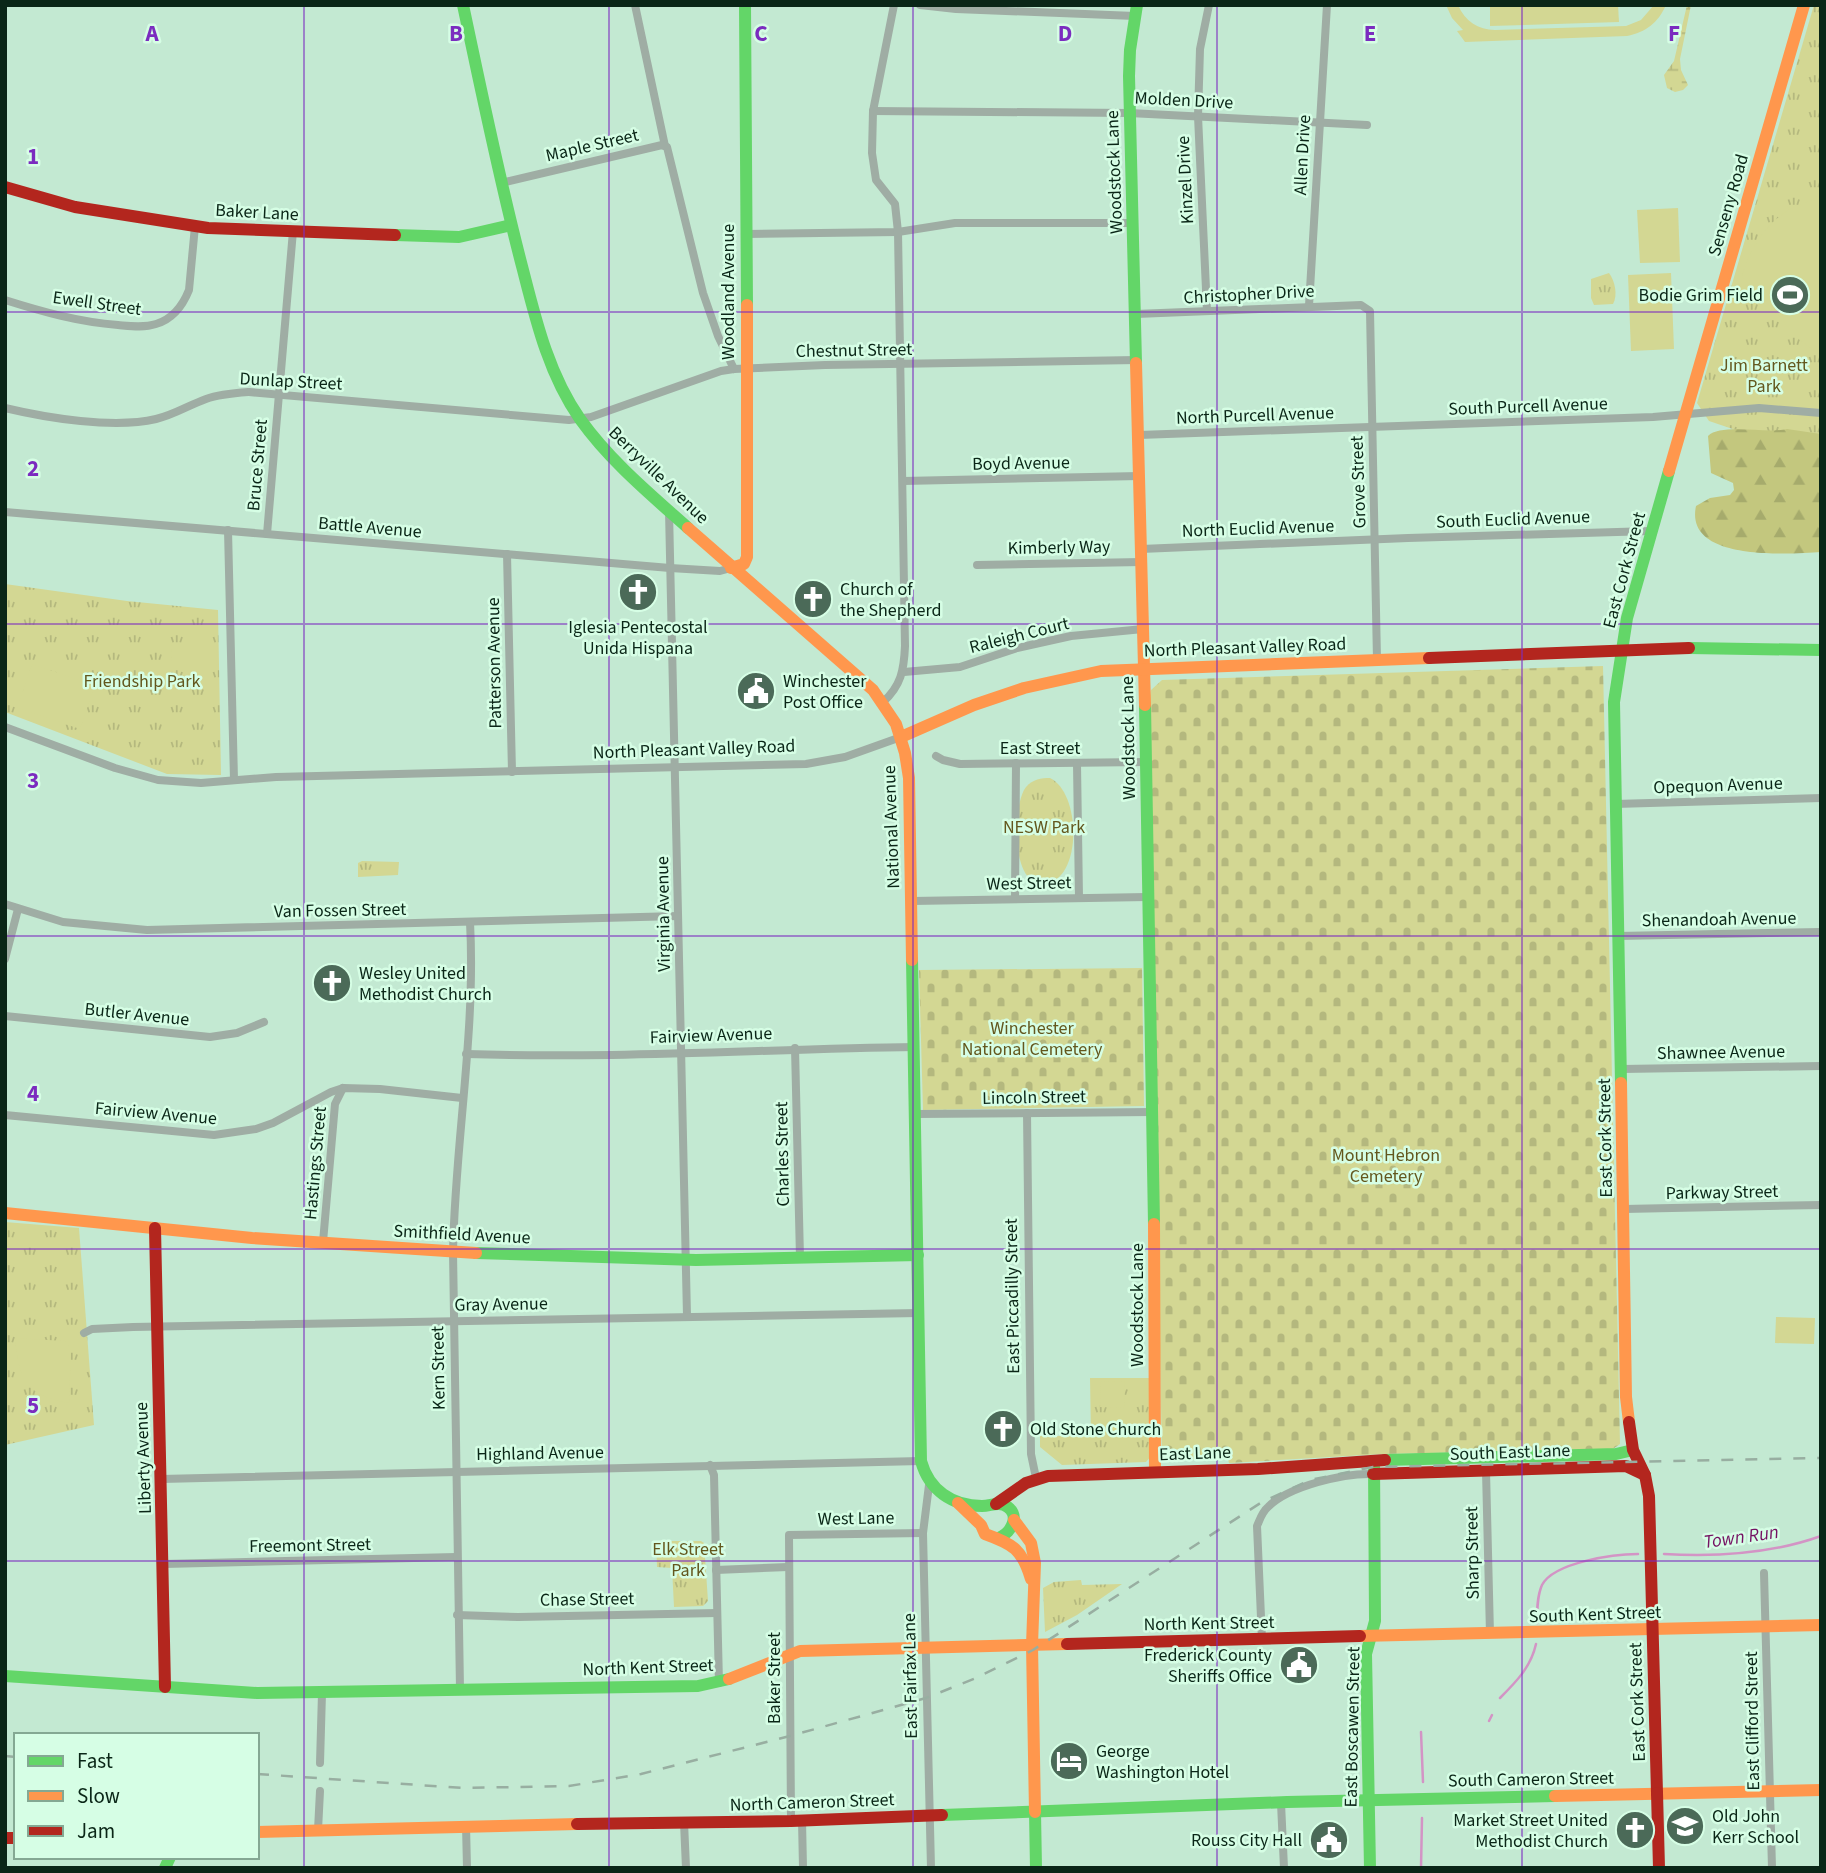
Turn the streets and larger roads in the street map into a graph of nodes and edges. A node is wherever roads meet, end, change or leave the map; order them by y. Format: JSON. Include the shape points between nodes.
{"nodes":[{"id":1,"x":463,"y":5,"type":"edge"},
{"id":2,"x":635,"y":5,"type":"edge"},
{"id":3,"x":745,"y":5,"type":"edge"},
{"id":4,"x":894,"y":5,"type":"edge"},
{"id":5,"x":920,"y":5,"type":"edge"},
{"id":6,"x":1209,"y":5,"type":"edge"},
{"id":7,"x":1327,"y":5,"type":"edge"},
{"id":8,"x":1804,"y":5,"type":"edge"},
{"id":9,"x":1002,"y":8,"type":"edge"},
{"id":10,"x":1136,"y":11,"type":"edge"},
{"id":11,"x":873,"y":111,"type":"junction"},
{"id":12,"x":1129,"y":113,"type":"junction"},
{"id":13,"x":1198,"y":116,"type":"junction"},
{"id":14,"x":1319,"y":122,"type":"junction"},
{"id":15,"x":1367,"y":125,"type":"dead end"},
{"id":16,"x":665,"y":146,"type":"junction"},
{"id":17,"x":501,"y":183,"type":"junction"},
{"id":18,"x":8,"y":188,"type":"edge"},
{"id":19,"x":5,"y":203,"type":"edge"},
{"id":20,"x":1133,"y":223,"type":"junction"},
{"id":21,"x":511,"y":225,"type":"junction"},
{"id":22,"x":195,"y":226,"type":"junction"},
{"id":23,"x":293,"y":232,"type":"junction"},
{"id":24,"x":898,"y":232,"type":"junction"},
{"id":25,"x":746,"y":234,"type":"junction"},
{"id":26,"x":5,"y":300,"type":"edge"},
{"id":27,"x":1364,"y":305,"type":"joint"},
{"id":28,"x":1310,"y":306,"type":"junction"},
{"id":29,"x":1207,"y":312,"type":"junction"},
{"id":30,"x":1136,"y":314,"type":"junction"},
{"id":31,"x":1137,"y":360,"type":"junction"},
{"id":32,"x":901,"y":364,"type":"junction"},
{"id":33,"x":740,"y":369,"type":"junction"},
{"id":34,"x":279,"y":394,"type":"junction"},
{"id":35,"x":5,"y":408,"type":"edge"},
{"id":36,"x":1821,"y":413,"type":"edge"},
{"id":37,"x":1685,"y":414,"type":"junction"},
{"id":38,"x":580,"y":419,"type":"junction"},
{"id":39,"x":1372,"y":427,"type":"junction"},
{"id":40,"x":1139,"y":435,"type":"junction"},
{"id":41,"x":1140,"y":476,"type":"junction"},
{"id":42,"x":903,"y":481,"type":"junction"},
{"id":43,"x":669,"y":511,"type":"junction"},
{"id":44,"x":5,"y":512,"type":"edge"},
{"id":45,"x":228,"y":530,"type":"junction"},
{"id":46,"x":1651,"y":531,"type":"junction"},
{"id":47,"x":267,"y":534,"type":"junction"},
{"id":48,"x":1376,"y":539,"type":"junction"},
{"id":49,"x":507,"y":554,"type":"junction"},
{"id":50,"x":1141,"y":555,"type":"junction"},
{"id":51,"x":977,"y":565,"type":"dead end"},
{"id":52,"x":670,"y":568,"type":"junction"},
{"id":53,"x":731,"y":568,"type":"junction"},
{"id":54,"x":1143,"y":629,"type":"junction"},
{"id":55,"x":1821,"y":650,"type":"edge"},
{"id":56,"x":1622,"y":651,"type":"junction"},
{"id":57,"x":1377,"y":660,"type":"junction"},
{"id":58,"x":1144,"y":668,"type":"junction"},
{"id":59,"x":904,"y":672,"type":"junction"},
{"id":60,"x":883,"y":702,"type":"junction"},
{"id":61,"x":5,"y":727,"type":"edge"},
{"id":62,"x":901,"y":737,"type":"junction"},
{"id":63,"x":936,"y":756,"type":"dead end"},
{"id":64,"x":1145,"y":762,"type":"junction"},
{"id":65,"x":1016,"y":763,"type":"junction"},
{"id":66,"x":1077,"y":764,"type":"junction"},
{"id":67,"x":675,"y":768,"type":"junction"},
{"id":68,"x":512,"y":772,"type":"junction"},
{"id":69,"x":234,"y":780,"type":"junction"},
{"id":70,"x":1821,"y":798,"type":"edge"},
{"id":71,"x":1615,"y":804,"type":"junction"},
{"id":72,"x":1147,"y":897,"type":"junction"},
{"id":73,"x":1079,"y":898,"type":"junction"},
{"id":74,"x":1015,"y":899,"type":"junction"},
{"id":75,"x":912,"y":901,"type":"junction"},
{"id":76,"x":5,"y":904,"type":"edge"},
{"id":77,"x":18,"y":909,"type":"junction"},
{"id":78,"x":678,"y":916,"type":"junction"},
{"id":79,"x":470,"y":922,"type":"junction"},
{"id":80,"x":1821,"y":932,"type":"edge"},
{"id":81,"x":1618,"y":936,"type":"junction"},
{"id":82,"x":5,"y":959,"type":"edge"},
{"id":83,"x":5,"y":1016,"type":"edge"},
{"id":84,"x":264,"y":1022,"type":"dead end"},
{"id":85,"x":915,"y":1047,"type":"junction"},
{"id":86,"x":795,"y":1048,"type":"junction"},
{"id":87,"x":681,"y":1052,"type":"junction"},
{"id":88,"x":466,"y":1054,"type":"junction"},
{"id":89,"x":1821,"y":1066,"type":"edge"},
{"id":90,"x":1622,"y":1069,"type":"junction"},
{"id":91,"x":343,"y":1088,"type":"junction"},
{"id":92,"x":462,"y":1098,"type":"junction"},
{"id":93,"x":1152,"y":1112,"type":"junction"},
{"id":94,"x":1027,"y":1113,"type":"junction"},
{"id":95,"x":916,"y":1114,"type":"junction"},
{"id":96,"x":5,"y":1115,"type":"edge"},
{"id":97,"x":1821,"y":1205,"type":"edge"},
{"id":98,"x":1624,"y":1209,"type":"junction"},
{"id":99,"x":5,"y":1213,"type":"edge"},
{"id":100,"x":155,"y":1228,"type":"junction"},
{"id":101,"x":324,"y":1242,"type":"junction"},
{"id":102,"x":453,"y":1252,"type":"junction"},
{"id":103,"x":918,"y":1255,"type":"junction"},
{"id":104,"x":800,"y":1258,"type":"junction"},
{"id":105,"x":686,"y":1260,"type":"junction"},
{"id":106,"x":919,"y":1313,"type":"junction"},
{"id":107,"x":687,"y":1316,"type":"junction"},
{"id":108,"x":453,"y":1321,"type":"junction"},
{"id":109,"x":156,"y":1327,"type":"junction"},
{"id":110,"x":84,"y":1333,"type":"dead end"},
{"id":111,"x":1633,"y":1450,"type":"junction"},
{"id":112,"x":921,"y":1461,"type":"junction"},
{"id":113,"x":710,"y":1465,"type":"junction"},
{"id":114,"x":1373,"y":1467,"type":"junction"},
{"id":115,"x":455,"y":1471,"type":"junction"},
{"id":116,"x":1486,"y":1471,"type":"junction"},
{"id":117,"x":1155,"y":1472,"type":"junction"},
{"id":118,"x":1645,"y":1475,"type":"junction"},
{"id":119,"x":1036,"y":1478,"type":"junction"},
{"id":120,"x":161,"y":1479,"type":"junction"},
{"id":121,"x":929,"y":1485,"type":"junction"},
{"id":122,"x":1020,"y":1486,"type":"junction"},
{"id":123,"x":957,"y":1503,"type":"junction"},
{"id":124,"x":992,"y":1505,"type":"junction"},
{"id":125,"x":1013,"y":1516,"type":"junction"},
{"id":126,"x":981,"y":1525,"type":"junction"},
{"id":127,"x":923,"y":1533,"type":"junction"},
{"id":128,"x":789,"y":1535,"type":"joint"},
{"id":129,"x":999,"y":1538,"type":"junction"},
{"id":130,"x":457,"y":1557,"type":"junction"},
{"id":131,"x":164,"y":1564,"type":"junction"},
{"id":132,"x":788,"y":1567,"type":"junction"},
{"id":133,"x":716,"y":1570,"type":"junction"},
{"id":134,"x":1764,"y":1573,"type":"dead end"},
{"id":135,"x":1032,"y":1583,"type":"junction"},
{"id":136,"x":717,"y":1613,"type":"junction"},
{"id":137,"x":457,"y":1615,"type":"junction"},
{"id":138,"x":1821,"y":1625,"type":"edge"},
{"id":139,"x":1766,"y":1627,"type":"junction"},
{"id":140,"x":1652,"y":1630,"type":"junction"},
{"id":141,"x":1490,"y":1634,"type":"junction"},
{"id":142,"x":1370,"y":1637,"type":"junction"},
{"id":143,"x":1262,"y":1640,"type":"junction"},
{"id":144,"x":1032,"y":1645,"type":"junction"},
{"id":145,"x":926,"y":1647,"type":"junction"},
{"id":146,"x":790,"y":1656,"type":"junction"},
{"id":147,"x":5,"y":1676,"type":"edge"},
{"id":148,"x":719,"y":1683,"type":"junction"},
{"id":149,"x":165,"y":1687,"type":"junction"},
{"id":150,"x":460,"y":1689,"type":"junction"},
{"id":151,"x":322,"y":1693,"type":"junction"},
{"id":152,"x":320,"y":1763,"type":"dead end"},
{"id":153,"x":1821,"y":1790,"type":"edge"},
{"id":154,"x":320,"y":1791,"type":"dead end"},
{"id":155,"x":1769,"y":1791,"type":"junction"},
{"id":156,"x":1657,"y":1793,"type":"junction"},
{"id":157,"x":1367,"y":1800,"type":"junction"},
{"id":158,"x":1281,"y":1803,"type":"junction"},
{"id":159,"x":1035,"y":1812,"type":"junction"},
{"id":160,"x":929,"y":1815,"type":"junction"},
{"id":161,"x":796,"y":1820,"type":"junction"},
{"id":162,"x":684,"y":1822,"type":"junction"},
{"id":163,"x":466,"y":1825,"type":"junction"},
{"id":164,"x":318,"y":1830,"type":"junction"},
{"id":165,"x":259,"y":1832,"type":"edge"},
{"id":166,"x":467,"y":1868,"type":"edge"},
{"id":167,"x":686,"y":1868,"type":"edge"},
{"id":168,"x":803,"y":1868,"type":"edge"},
{"id":169,"x":931,"y":1868,"type":"edge"},
{"id":170,"x":1036,"y":1868,"type":"edge"},
{"id":171,"x":1284,"y":1868,"type":"edge"},
{"id":172,"x":1370,"y":1868,"type":"edge"},
{"id":173,"x":1659,"y":1868,"type":"edge"},
{"id":174,"x":1772,"y":1868,"type":"edge"}],
"edges":[{"from":1,"to":17,"type":"street","name":"Berryville Avenue"},
{"from":2,"to":16,"type":"street"},
{"from":3,"to":25,"type":"street","name":"Woodland Avenue"},
{"from":4,"to":11,"type":"street"},
{"from":5,"to":9,"type":"street"},
{"from":6,"to":13,"type":"street","name":"Kinzel Drive","via":[[1200,49]]},
{"from":7,"to":14,"type":"street","name":"Allen Drive"},
{"from":8,"to":37,"type":"street","name":"Senseny Road"},
{"from":9,"to":10,"type":"street"},
{"from":10,"to":12,"type":"street","name":"Woodstock Lane"},
{"from":11,"to":12,"type":"street","name":"Molden Drive"},
{"from":11,"to":24,"type":"street","via":[[874,173],[895,204]]},
{"from":12,"to":13,"type":"street","name":"Molden Drive"},
{"from":12,"to":20,"type":"street","name":"Woodstock Lane"},
{"from":13,"to":14,"type":"street","name":"Molden Drive"},
{"from":13,"to":29,"type":"street","name":"Kinzel Drive"},
{"from":14,"to":15,"type":"street","name":"Molden Drive"},
{"from":14,"to":28,"type":"street","name":"Allen Drive"},
{"from":16,"to":17,"type":"street","name":"Maple Street"},
{"from":16,"to":33,"type":"street","name":"Maple Street","via":[[707,305]]},
{"from":17,"to":21,"type":"street","name":"Berryville Avenue"},
{"from":18,"to":19,"type":"street"},
{"from":18,"to":22,"type":"street","name":"Baker Lane","via":[[60,204]]},
{"from":20,"to":24,"type":"street","via":[[955,223]]},
{"from":20,"to":30,"type":"street","name":"Woodstock Lane"},
{"from":21,"to":23,"type":"street","name":"Baker Lane","via":[[460,237]]},
{"from":21,"to":38,"type":"street","name":"Berryville Avenue","via":[[548,357]]},
{"from":22,"to":23,"type":"street","name":"Baker Lane"},
{"from":22,"to":26,"type":"street","name":"Ewell Street","via":[[186,299],[175,313],[156,324],[73,320]]},
{"from":23,"to":34,"type":"street","name":"Bruce Street"},
{"from":24,"to":25,"type":"street"},
{"from":24,"to":32,"type":"street"},
{"from":25,"to":33,"type":"street","name":"Woodland Avenue"},
{"from":27,"to":28,"type":"street","name":"Christopher Drive"},
{"from":27,"to":39,"type":"street","name":"Grove Street","via":[[1371,317]]},
{"from":28,"to":29,"type":"street","name":"Christopher Drive"},
{"from":29,"to":30,"type":"street","name":"Christopher Drive"},
{"from":30,"to":31,"type":"street","name":"Woodstock Lane"},
{"from":31,"to":32,"type":"street","name":"Chestnut Street"},
{"from":31,"to":40,"type":"street","name":"Woodstock Lane"},
{"from":32,"to":33,"type":"street","name":"Chestnut Street"},
{"from":32,"to":42,"type":"street"},
{"from":33,"to":38,"type":"street","name":"Chestnut Street"},
{"from":33,"to":53,"type":"street","name":"Woodland Avenue","via":[[747,557],[744,565]]},
{"from":34,"to":35,"type":"street","name":"Dunlap Street","via":[[217,396],[170,415],[133,422],[47,417]]},
{"from":34,"to":38,"type":"street","name":"Dunlap Street"},
{"from":34,"to":47,"type":"street","name":"Bruce Street"},
{"from":36,"to":37,"type":"street","name":"South Purcell Avenue","via":[[1759,408]]},
{"from":37,"to":39,"type":"street","name":"South Purcell Avenue"},
{"from":37,"to":46,"type":"street","name":"East Cork Street"},
{"from":38,"to":43,"type":"street","name":"Berryville Avenue","via":[[619,466]]},
{"from":39,"to":40,"type":"street","name":"North Purcell Avenue"},
{"from":39,"to":48,"type":"street","name":"Grove Street"},
{"from":40,"to":41,"type":"street","name":"Woodstock Lane"},
{"from":41,"to":42,"type":"street","name":"Boyd Avenue"},
{"from":41,"to":50,"type":"street","name":"Woodstock Lane"},
{"from":42,"to":59,"type":"street"},
{"from":43,"to":52,"type":"street","name":"Virginia Avenue"},
{"from":43,"to":53,"type":"street","name":"Berryville Avenue"},
{"from":44,"to":45,"type":"street","name":"Battle Avenue"},
{"from":45,"to":47,"type":"street","name":"Battle Avenue"},
{"from":45,"to":69,"type":"street","name":"Bruce Street"},
{"from":46,"to":48,"type":"street","name":"South Euclid Avenue"},
{"from":46,"to":56,"type":"street","name":"East Cork Street"},
{"from":47,"to":49,"type":"street","name":"Battle Avenue"},
{"from":48,"to":50,"type":"street","name":"North Euclid Avenue"},
{"from":48,"to":57,"type":"street","name":"Grove Street"},
{"from":49,"to":52,"type":"street","name":"Battle Avenue"},
{"from":49,"to":68,"type":"street","name":"Patterson Avenue"},
{"from":50,"to":51,"type":"street","name":"Kimberly Way"},
{"from":50,"to":54,"type":"street","name":"Woodstock Lane"},
{"from":52,"to":53,"type":"street","name":"Battle Avenue"},
{"from":52,"to":67,"type":"street","name":"Virginia Avenue"},
{"from":53,"to":60,"type":"street","name":"Berryville Avenue"},
{"from":54,"to":58,"type":"street","name":"Woodstock Lane"},
{"from":54,"to":59,"type":"street","name":"Raleigh Court","via":[[1071,636],[960,667]]},
{"from":55,"to":56,"type":"street","name":"North Pleasant Valley Road"},
{"from":56,"to":57,"type":"street","name":"North Pleasant Valley Road"},
{"from":56,"to":71,"type":"street","name":"East Cork Street","via":[[1614,710]]},
{"from":57,"to":58,"type":"street","name":"North Pleasant Valley Road"},
{"from":58,"to":62,"type":"street","name":"North Pleasant Valley Road","via":[[1086,673],[1030,685]]},
{"from":58,"to":64,"type":"street","name":"Woodstock Lane"},
{"from":59,"to":60,"type":"street"},
{"from":60,"to":62,"type":"street","name":"National Avenue"},
{"from":61,"to":69,"type":"street","name":"North Pleasant Valley Road","via":[[158,780]]},
{"from":62,"to":67,"type":"street","name":"North Pleasant Valley Road","via":[[845,757],[806,764]]},
{"from":62,"to":75,"type":"street","name":"National Avenue","via":[[909,778]]},
{"from":63,"to":65,"type":"street","name":"East Street","via":[[953,764]]},
{"from":64,"to":66,"type":"street","name":"East Street"},
{"from":64,"to":72,"type":"street","name":"Woodstock Lane"},
{"from":65,"to":66,"type":"street","name":"East Street"},
{"from":65,"to":74,"type":"street"},
{"from":66,"to":73,"type":"street"},
{"from":67,"to":68,"type":"street","name":"North Pleasant Valley Road"},
{"from":67,"to":78,"type":"street","name":"Virginia Avenue"},
{"from":68,"to":69,"type":"street","name":"North Pleasant Valley Road"},
{"from":70,"to":71,"type":"street","name":"Opequon Avenue"},
{"from":71,"to":81,"type":"street","name":"East Cork Street"},
{"from":72,"to":73,"type":"street","name":"West Street"},
{"from":72,"to":93,"type":"street","name":"Woodstock Lane"},
{"from":73,"to":74,"type":"street","name":"West Street"},
{"from":74,"to":75,"type":"street","name":"West Street"},
{"from":75,"to":85,"type":"street","name":"National Avenue"},
{"from":76,"to":77,"type":"street","name":"Van Fossen Street"},
{"from":77,"to":79,"type":"street","name":"Van Fossen Street","via":[[63,922],[122,929]]},
{"from":77,"to":82,"type":"street"},
{"from":78,"to":79,"type":"street","name":"Van Fossen Street"},
{"from":78,"to":87,"type":"street","name":"Virginia Avenue"},
{"from":79,"to":88,"type":"street","name":"Kern Street","via":[[472,978]]},
{"from":80,"to":81,"type":"street","name":"Shenandoah Avenue"},
{"from":81,"to":90,"type":"street","name":"East Cork Street"},
{"from":83,"to":84,"type":"street","name":"Butler Avenue","via":[[210,1037]]},
{"from":85,"to":86,"type":"street","name":"Fairview Avenue"},
{"from":85,"to":95,"type":"street","name":"National Avenue"},
{"from":86,"to":87,"type":"street","name":"Fairview Avenue"},
{"from":86,"to":104,"type":"street","name":"Charles Street"},
{"from":87,"to":88,"type":"street","name":"Fairview Avenue","via":[[543,1057]]},
{"from":87,"to":105,"type":"street","name":"Virginia Avenue"},
{"from":88,"to":92,"type":"street","name":"Kern Street"},
{"from":89,"to":90,"type":"street","name":"Shawnee Avenue"},
{"from":90,"to":98,"type":"street","name":"East Cork Street"},
{"from":91,"to":92,"type":"street","name":"Fairview Avenue"},
{"from":91,"to":96,"type":"street","name":"Fairview Avenue","via":[[273,1123],[214,1135]]},
{"from":91,"to":101,"type":"street","name":"Hastings Street","via":[[335,1104]]},
{"from":92,"to":102,"type":"street","name":"Kern Street"},
{"from":93,"to":94,"type":"street","name":"Lincoln Street"},
{"from":93,"to":117,"type":"street","name":"Woodstock Lane"},
{"from":94,"to":95,"type":"street","name":"Lincoln Street"},
{"from":94,"to":119,"type":"street","name":"East Piccadilly Street","via":[[1031,1454]]},
{"from":95,"to":103,"type":"street","name":"National Avenue"},
{"from":97,"to":98,"type":"street","name":"Parkway Street"},
{"from":98,"to":111,"type":"street","name":"East Cork Street","via":[[1626,1397]]},
{"from":99,"to":100,"type":"street","name":"Smithfield Avenue"},
{"from":100,"to":101,"type":"street","name":"Smithfield Avenue"},
{"from":100,"to":109,"type":"street","name":"Liberty Avenue"},
{"from":101,"to":102,"type":"street","name":"Smithfield Avenue"},
{"from":102,"to":105,"type":"street","name":"Smithfield Avenue"},
{"from":102,"to":108,"type":"street","name":"Kern Street"},
{"from":103,"to":104,"type":"street","name":"Smithfield Avenue"},
{"from":103,"to":106,"type":"street","name":"National Avenue"},
{"from":104,"to":105,"type":"street","name":"Smithfield Avenue"},
{"from":105,"to":107,"type":"street","name":"Virginia Avenue"},
{"from":106,"to":107,"type":"street","name":"Gray Avenue"},
{"from":106,"to":112,"type":"street","name":"National Avenue"},
{"from":107,"to":108,"type":"street","name":"Gray Avenue"},
{"from":108,"to":109,"type":"street","name":"Gray Avenue"},
{"from":108,"to":115,"type":"street","name":"Kern Street"},
{"from":109,"to":110,"type":"street","name":"Gray Avenue"},
{"from":109,"to":120,"type":"street","name":"Liberty Avenue"},
{"from":111,"to":114,"type":"street","name":"South East Lane"},
{"from":111,"to":118,"type":"street","name":"East Cork Street"},
{"from":112,"to":113,"type":"street","name":"Highland Avenue"},
{"from":112,"to":121,"type":"street"},
{"from":113,"to":115,"type":"street","name":"Highland Avenue"},
{"from":113,"to":133,"type":"street"},
{"from":114,"to":116,"type":"street","name":"South East Lane"},
{"from":114,"to":117,"type":"street","name":"East Lane"},
{"from":114,"to":142,"type":"street","name":"East Boscawen Street","via":[[1375,1620]]},
{"from":114,"to":143,"type":"street","via":[[1294,1492],[1267,1507],[1261,1516],[1257,1526]]},
{"from":115,"to":120,"type":"street","name":"Highland Avenue"},
{"from":115,"to":130,"type":"street","name":"Kern Street"},
{"from":116,"to":118,"type":"street","name":"South East Lane","via":[[1626,1466]]},
{"from":116,"to":141,"type":"street","name":"Sharp Street"},
{"from":117,"to":119,"type":"street","name":"East Lane"},
{"from":118,"to":140,"type":"street","name":"East Cork Street"},
{"from":119,"to":122,"type":"street","name":"East Lane"},
{"from":120,"to":131,"type":"street","name":"Liberty Avenue"},
{"from":121,"to":123,"type":"street"},
{"from":121,"to":127,"type":"street","name":"East Fairfax Lane"},
{"from":122,"to":124,"type":"street","name":"East Lane"},
{"from":122,"to":125,"type":"street"},
{"from":123,"to":124,"type":"street"},
{"from":123,"to":126,"type":"street"},
{"from":124,"to":125,"type":"street","via":[[1005,1506]]},
{"from":124,"to":126,"type":"street","via":[[981,1514]]},
{"from":125,"to":129,"type":"street","via":[[1012,1530]]},
{"from":125,"to":135,"type":"street","via":[[1034,1551]]},
{"from":126,"to":129,"type":"street","via":[[985,1534]]},
{"from":127,"to":128,"type":"street","name":"West Lane"},
{"from":127,"to":145,"type":"street","name":"East Fairfax Lane"},
{"from":128,"to":132,"type":"street","name":"Baker Street"},
{"from":129,"to":135,"type":"street","via":[[1018,1550]]},
{"from":130,"to":131,"type":"street","name":"Freemont Street"},
{"from":130,"to":137,"type":"street","name":"Kern Street"},
{"from":131,"to":149,"type":"street","name":"Liberty Avenue"},
{"from":132,"to":133,"type":"street"},
{"from":132,"to":146,"type":"street","name":"Baker Street"},
{"from":133,"to":136,"type":"street"},
{"from":134,"to":139,"type":"street","name":"East Clifford Street"},
{"from":135,"to":144,"type":"street"},
{"from":136,"to":137,"type":"street","name":"Chase Street"},
{"from":136,"to":148,"type":"street"},
{"from":137,"to":150,"type":"street","name":"Kern Street"},
{"from":138,"to":139,"type":"street","name":"South Kent Street"},
{"from":139,"to":140,"type":"street","name":"South Kent Street"},
{"from":139,"to":155,"type":"street","name":"East Clifford Street"},
{"from":140,"to":141,"type":"street","name":"South Kent Street"},
{"from":140,"to":156,"type":"street","name":"East Cork Street"},
{"from":141,"to":142,"type":"street","name":"South Kent Street"},
{"from":142,"to":143,"type":"street","name":"North Kent Street"},
{"from":142,"to":157,"type":"street","name":"East Boscawen Street","via":[[1366,1654]]},
{"from":143,"to":144,"type":"street","name":"North Kent Street"},
{"from":144,"to":145,"type":"street","name":"North Kent Street"},
{"from":144,"to":159,"type":"street"},
{"from":145,"to":146,"type":"street","name":"North Kent Street","via":[[812,1650]]},
{"from":145,"to":160,"type":"street","name":"East Fairfax Lane"},
{"from":146,"to":148,"type":"street","name":"North Kent Street"},
{"from":146,"to":161,"type":"street","name":"Baker Street"},
{"from":147,"to":149,"type":"street","name":"North Kent Street"},
{"from":148,"to":150,"type":"street","name":"North Kent Street"},
{"from":149,"to":151,"type":"street","name":"North Kent Street","via":[[230,1693]]},
{"from":150,"to":151,"type":"street","name":"North Kent Street"},
{"from":151,"to":152,"type":"street"},
{"from":153,"to":155,"type":"street","name":"South Cameron Street"},
{"from":154,"to":164,"type":"street"},
{"from":155,"to":156,"type":"street","name":"South Cameron Street"},
{"from":155,"to":174,"type":"street","name":"East Clifford Street"},
{"from":156,"to":157,"type":"street","name":"South Cameron Street"},
{"from":156,"to":173,"type":"street","name":"East Cork Street"},
{"from":157,"to":158,"type":"street","name":"North Cameron Street"},
{"from":157,"to":172,"type":"street","name":"East Boscawen Street"},
{"from":158,"to":159,"type":"street","name":"North Cameron Street"},
{"from":158,"to":171,"type":"street"},
{"from":159,"to":160,"type":"street","name":"North Cameron Street"},
{"from":159,"to":170,"type":"street"},
{"from":160,"to":161,"type":"street","name":"North Cameron Street"},
{"from":160,"to":169,"type":"street","name":"East Fairfax Lane"},
{"from":161,"to":162,"type":"street","name":"North Cameron Street"},
{"from":161,"to":168,"type":"street","name":"Baker Street"},
{"from":162,"to":163,"type":"street","name":"North Cameron Street"},
{"from":162,"to":167,"type":"street"},
{"from":163,"to":164,"type":"street","name":"North Cameron Street"},
{"from":163,"to":166,"type":"street"},
{"from":164,"to":165,"type":"street","name":"North Cameron Street"}]}
